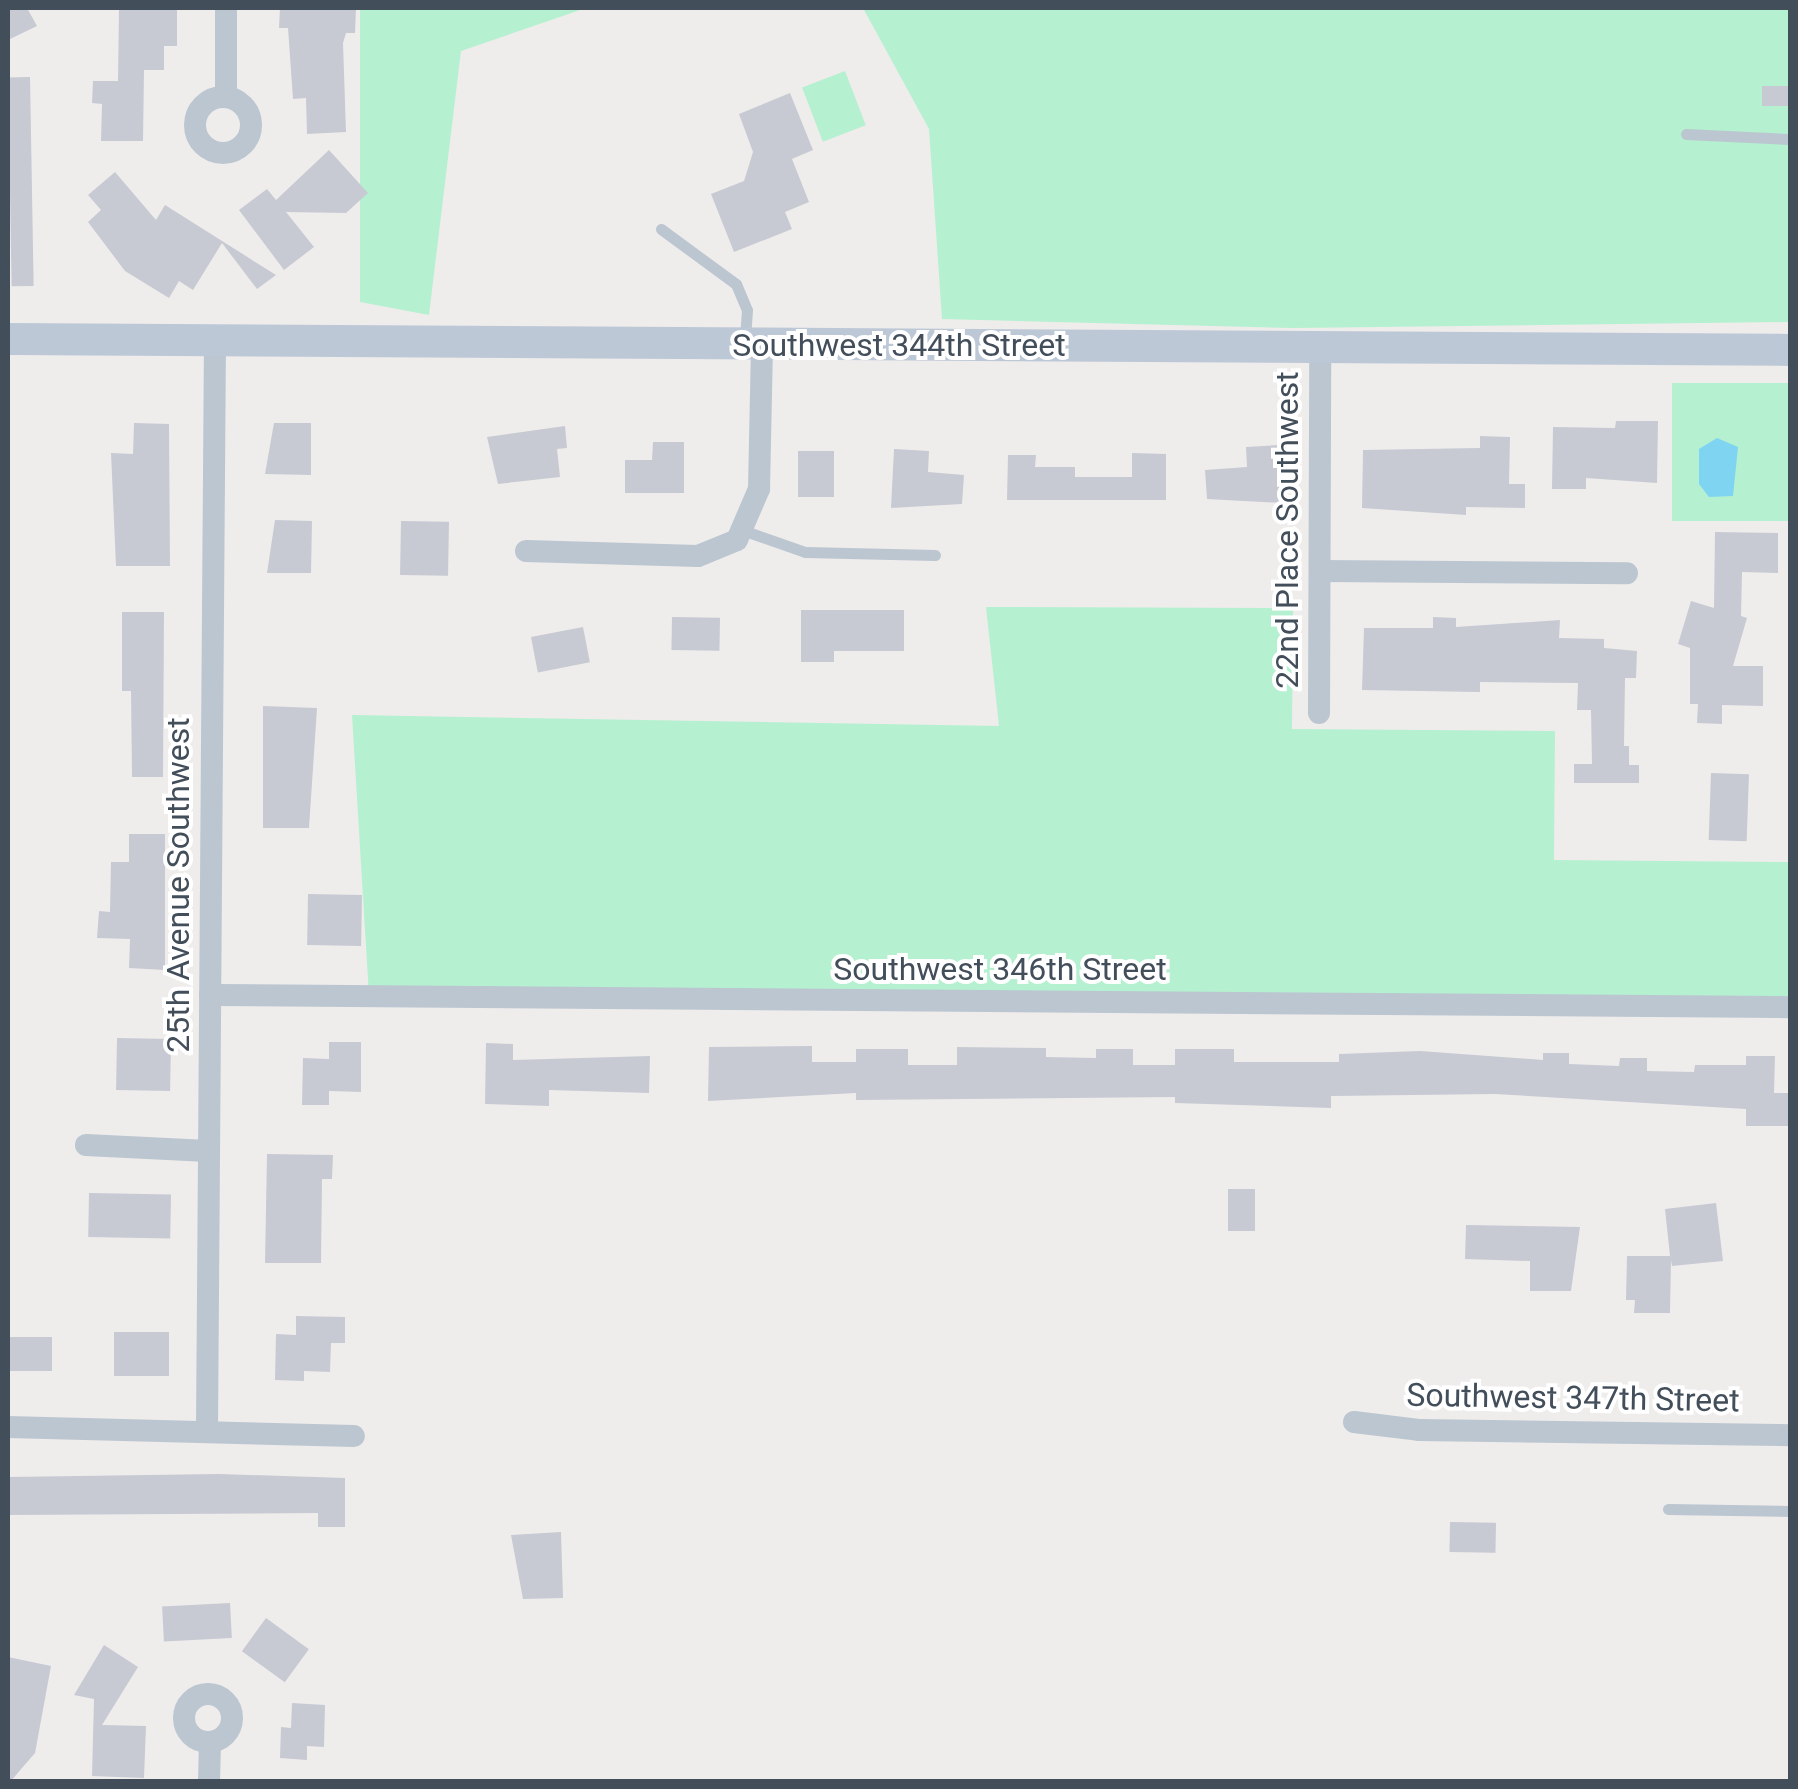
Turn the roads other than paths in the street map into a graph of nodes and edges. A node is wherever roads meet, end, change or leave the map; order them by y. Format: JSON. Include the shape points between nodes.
{"nodes":[{"id":1,"x":226,"y":8,"type":"edge"},
{"id":2,"x":226,"y":97,"type":"dead end"},
{"id":3,"x":1686,"y":134,"type":"dead end"},
{"id":4,"x":1790,"y":139,"type":"edge"},
{"id":5,"x":661,"y":228,"type":"dead end"},
{"id":6,"x":8,"y":339,"type":"edge"},
{"id":7,"x":215,"y":342,"type":"junction"},
{"id":8,"x":754,"y":344,"type":"junction"},
{"id":9,"x":1320,"y":348,"type":"junction"},
{"id":10,"x":1790,"y":350,"type":"edge"},
{"id":11,"x":741,"y":536,"type":"junction"},
{"id":12,"x":526,"y":551,"type":"dead end"},
{"id":13,"x":936,"y":556,"type":"dead end"},
{"id":14,"x":1320,"y":571,"type":"junction"},
{"id":15,"x":1628,"y":573,"type":"dead end"},
{"id":16,"x":1319,"y":712,"type":"dead end"},
{"id":17,"x":210,"y":995,"type":"junction"},
{"id":18,"x":1790,"y":1007,"type":"edge"},
{"id":19,"x":86,"y":1145,"type":"dead end"},
{"id":20,"x":208,"y":1150,"type":"junction"},
{"id":21,"x":1354,"y":1422,"type":"dead end"},
{"id":22,"x":8,"y":1427,"type":"edge"},
{"id":23,"x":206,"y":1429,"type":"junction"},
{"id":24,"x":1790,"y":1435,"type":"edge"},
{"id":25,"x":354,"y":1436,"type":"dead end"},
{"id":26,"x":1668,"y":1509,"type":"dead end"},
{"id":27,"x":1790,"y":1510,"type":"edge"},
{"id":28,"x":210,"y":1742,"type":"dead end"},
{"id":29,"x":208,"y":1782,"type":"edge"}],
"edges":[{"from":1,"to":2,"type":"street"},
{"from":3,"to":4,"type":"lane"},
{"from":5,"to":8,"type":"lane","via":[[736,284]]},
{"from":6,"to":7,"type":"street","name":"Southwest 344th Street"},
{"from":7,"to":8,"type":"street","name":"Southwest 344th Street"},
{"from":7,"to":17,"type":"street","name":"25th Avenue Southwest"},
{"from":8,"to":9,"type":"street","name":"Southwest 344th Street"},
{"from":8,"to":11,"type":"street","via":[[761,462]]},
{"from":9,"to":10,"type":"street","name":"Southwest 344th Street"},
{"from":9,"to":14,"type":"street","name":"22nd Place Southwest"},
{"from":11,"to":12,"type":"street","via":[[698,556]]},
{"from":11,"to":13,"type":"lane","via":[[805,552]]},
{"from":14,"to":15,"type":"street"},
{"from":14,"to":16,"type":"street","name":"22nd Place Southwest"},
{"from":17,"to":18,"type":"street","name":"Southwest 346th Street"},
{"from":17,"to":20,"type":"street","name":"25th Avenue Southwest"},
{"from":19,"to":20,"type":"street"},
{"from":20,"to":23,"type":"street","name":"25th Avenue Southwest"},
{"from":21,"to":24,"type":"street","name":"Southwest 347th Street","via":[[1419,1430]]},
{"from":22,"to":23,"type":"street"},
{"from":23,"to":25,"type":"street"},
{"from":26,"to":27,"type":"lane"},
{"from":28,"to":29,"type":"street"}]}
